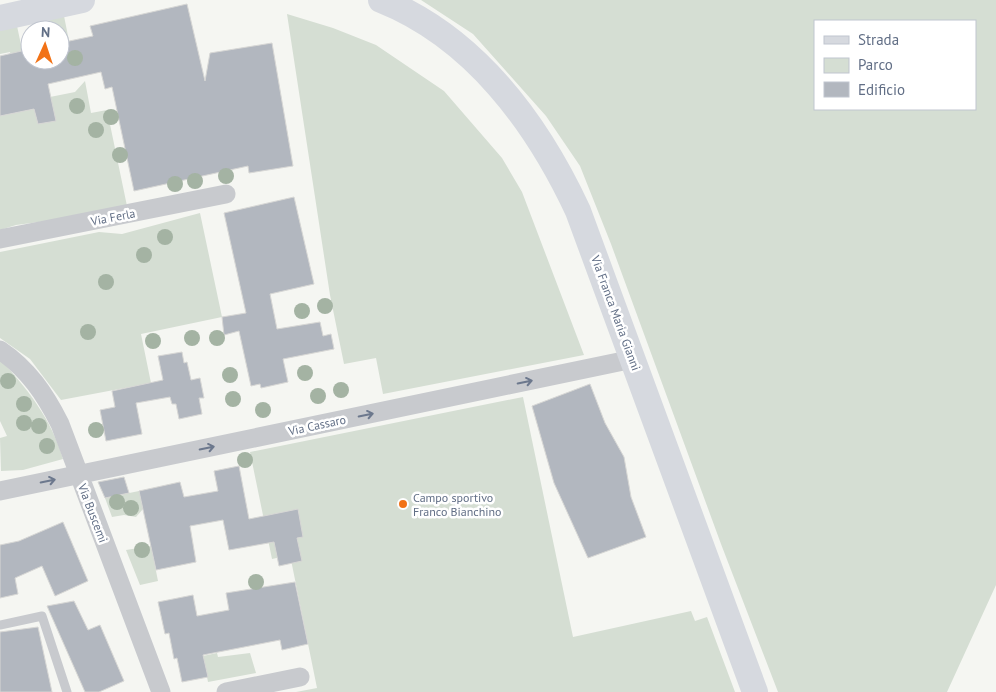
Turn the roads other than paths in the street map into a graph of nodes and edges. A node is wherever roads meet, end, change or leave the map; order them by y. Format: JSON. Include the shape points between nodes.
{"nodes":[{"id":1,"x":82,"y":0,"type":"edge"},
{"id":2,"x":381,"y":0,"type":"edge"},
{"id":3,"x":0,"y":18,"type":"edge"},
{"id":4,"x":226,"y":194,"type":"dead end"},
{"id":5,"x":0,"y":239,"type":"edge"},
{"id":6,"x":0,"y":350,"type":"edge"},
{"id":7,"x":634,"y":359,"type":"junction"},
{"id":8,"x":78,"y":474,"type":"junction"},
{"id":9,"x":0,"y":491,"type":"edge"},
{"id":10,"x":0,"y":625,"type":"edge"},
{"id":11,"x":300,"y":678,"type":"dead end"},
{"id":12,"x":67,"y":692,"type":"edge"},
{"id":13,"x":161,"y":692,"type":"edge"},
{"id":14,"x":226,"y":692,"type":"edge"},
{"id":15,"x":755,"y":692,"type":"edge"}],
"edges":[{"from":1,"to":3,"type":"street"},
{"from":2,"to":7,"type":"street","name":"Via Franca Maria Gianni","via":[[420,20],[468,55],[525,118],[549,153],[578,211]]},
{"from":4,"to":5,"type":"street","name":"Via Ferla"},
{"from":6,"to":8,"type":"street","name":"Via Buscemi","via":[[23,368],[44,394],[60,424]]},
{"from":8,"to":7,"type":"street","name":"Via Cassaro","one_way":true},
{"from":7,"to":15,"type":"street","name":"Via Franca Maria Gianni"},
{"from":9,"to":8,"type":"street","name":"Via Cassaro","one_way":true},
{"from":8,"to":13,"type":"street","name":"Via Buscemi"},
{"from":10,"to":12,"type":"lane","via":[[42,616]]},
{"from":11,"to":14,"type":"street"}]}
